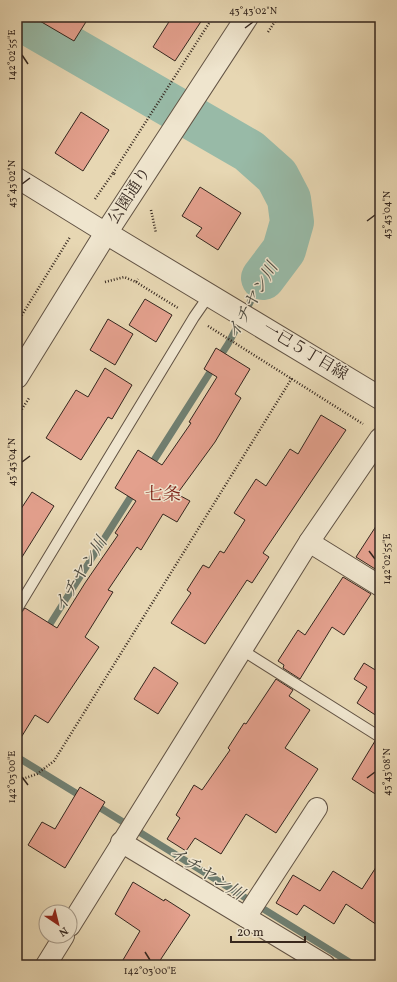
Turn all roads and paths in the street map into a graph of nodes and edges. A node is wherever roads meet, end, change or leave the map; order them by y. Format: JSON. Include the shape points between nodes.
{"nodes":[{"id":1,"x":213,"y":17,"type":"edge"},
{"id":2,"x":247,"y":17,"type":"edge"},
{"id":3,"x":113,"y":173,"type":"dead end"},
{"id":4,"x":17,"y":178,"type":"edge"},
{"id":5,"x":106,"y":233,"type":"junction"},
{"id":6,"x":54,"y":263,"type":"dead end"},
{"id":7,"x":136,"y":282,"type":"dead end"},
{"id":8,"x":210,"y":294,"type":"junction"},
{"id":9,"x":194,"y":317,"type":"junction"},
{"id":10,"x":17,"y":323,"type":"edge"},
{"id":11,"x":17,"y":377,"type":"edge"},
{"id":12,"x":292,"y":378,"type":"junction"},
{"id":13,"x":380,"y":398,"type":"edge"},
{"id":14,"x":374,"y":433,"type":"edge"},
{"id":15,"x":309,"y":542,"type":"junction"},
{"id":16,"x":380,"y":586,"type":"edge"},
{"id":17,"x":17,"y":609,"type":"edge"},
{"id":18,"x":242,"y":650,"type":"junction"},
{"id":19,"x":380,"y":737,"type":"edge"},
{"id":20,"x":17,"y":781,"type":"edge"},
{"id":21,"x":317,"y":808,"type":"dead end"},
{"id":22,"x":122,"y":842,"type":"junction"},
{"id":23,"x":78,"y":913,"type":"edge"},
{"id":24,"x":246,"y":917,"type":"junction"},
{"id":25,"x":59,"y":944,"type":"edge"},
{"id":26,"x":46,"y":965,"type":"edge"},
{"id":27,"x":325,"y":965,"type":"edge"}],
"edges":[{"from":1,"to":3,"type":"path"},
{"from":2,"to":5,"type":"street","name":"公園通り"},
{"from":4,"to":5,"type":"street"},
{"from":5,"to":8,"type":"street","name":"一已５丁目線"},
{"from":5,"to":11,"type":"street","name":"公園通り"},
{"from":6,"to":10,"type":"path"},
{"from":7,"to":9,"type":"path"},
{"from":8,"to":9,"type":"lane"},
{"from":8,"to":13,"type":"street","name":"一已５丁目線"},
{"from":9,"to":12,"type":"path"},
{"from":9,"to":17,"type":"lane"},
{"from":12,"to":14,"type":"path"},
{"from":12,"to":20,"type":"path","via":[[54,761],[37,774]]},
{"from":14,"to":15,"type":"street"},
{"from":15,"to":16,"type":"street"},
{"from":15,"to":18,"type":"street"},
{"from":18,"to":19,"type":"lane"},
{"from":18,"to":22,"type":"street"},
{"from":21,"to":24,"type":"street"},
{"from":22,"to":23,"type":"street"},
{"from":22,"to":24,"type":"street"},
{"from":24,"to":27,"type":"street"},
{"from":25,"to":26,"type":"street"}]}
